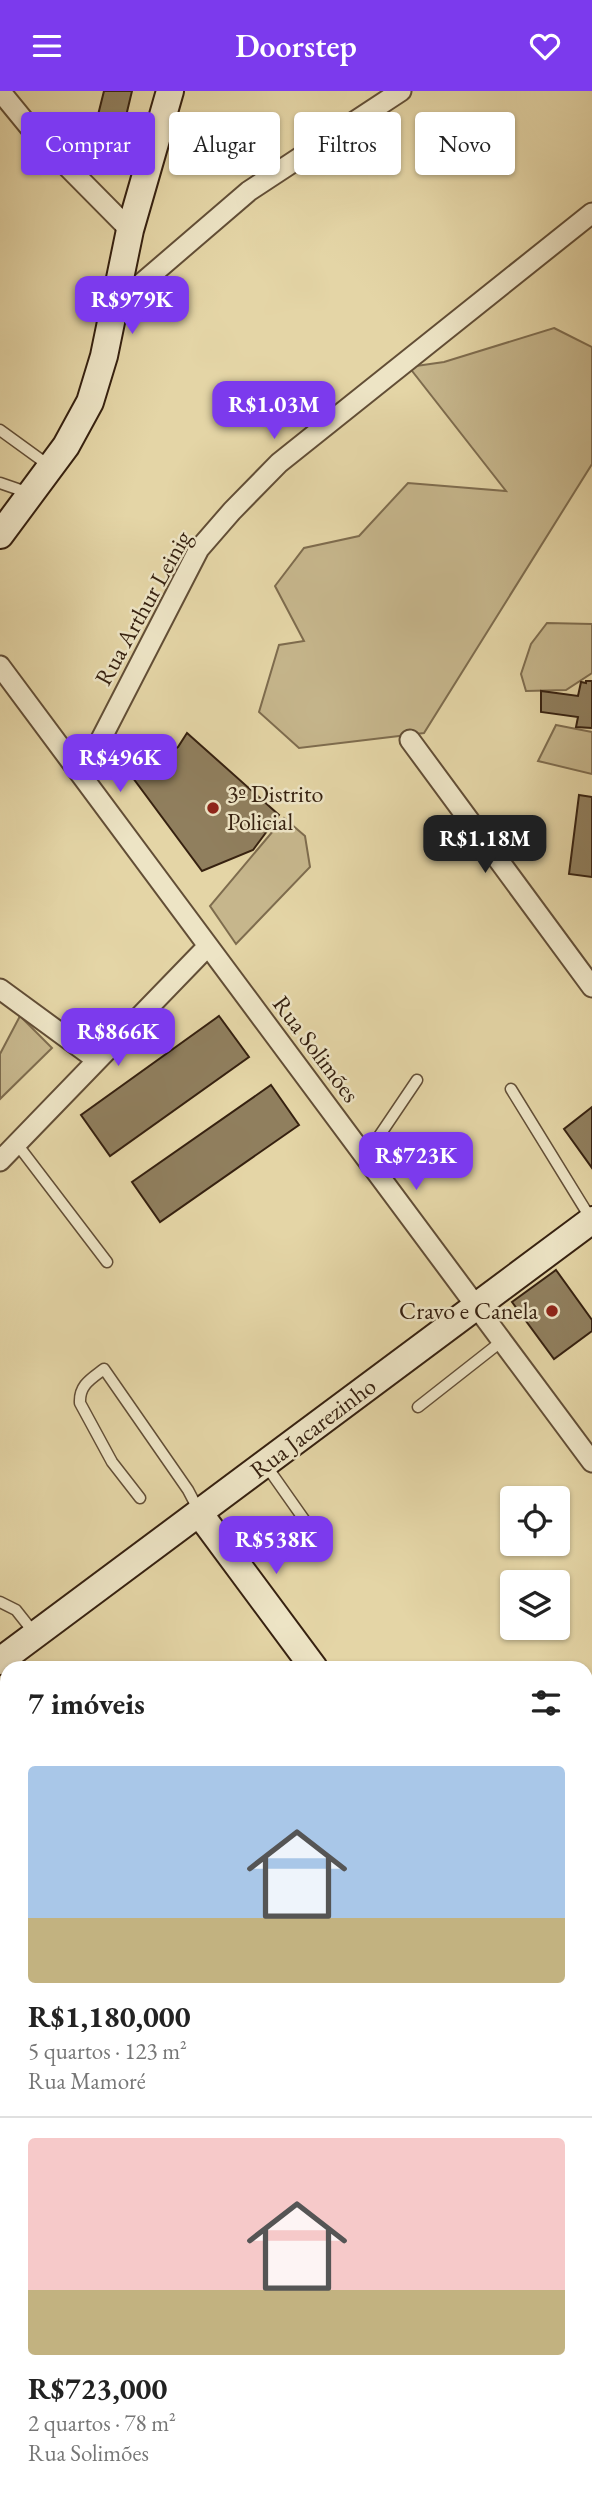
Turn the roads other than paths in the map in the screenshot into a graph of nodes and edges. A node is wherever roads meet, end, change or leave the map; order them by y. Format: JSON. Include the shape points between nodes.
{"nodes":[{"id":1,"x":0,"y":91,"type":"edge"},
{"id":2,"x":170,"y":91,"type":"edge"},
{"id":3,"x":401,"y":91,"type":"edge"},
{"id":4,"x":592,"y":213,"type":"edge"},
{"id":5,"x":130,"y":230,"type":"junction"},
{"id":6,"x":114,"y":307,"type":"junction"},
{"id":7,"x":0,"y":430,"type":"edge"},
{"id":8,"x":51,"y":467,"type":"junction"},
{"id":9,"x":0,"y":483,"type":"edge"},
{"id":10,"x":19,"y":505,"type":"junction"},
{"id":11,"x":0,"y":535,"type":"edge"},
{"id":12,"x":0,"y":666,"type":"edge"},
{"id":13,"x":411,"y":740,"type":"dead end"},
{"id":14,"x":82,"y":776,"type":"junction"},
{"id":15,"x":208,"y":946,"type":"junction"},
{"id":16,"x":592,"y":987,"type":"edge"},
{"id":17,"x":0,"y":989,"type":"edge"},
{"id":18,"x":97,"y":1060,"type":"junction"},
{"id":19,"x":417,"y":1080,"type":"dead end"},
{"id":20,"x":511,"y":1089,"type":"dead end"},
{"id":21,"x":17,"y":1144,"type":"junction"},
{"id":22,"x":365,"y":1157,"type":"junction"},
{"id":23,"x":0,"y":1161,"type":"edge"},
{"id":24,"x":592,"y":1220,"type":"edge"},
{"id":25,"x":107,"y":1262,"type":"dead end"},
{"id":26,"x":477,"y":1306,"type":"junction"},
{"id":27,"x":502,"y":1341,"type":"junction"},
{"id":28,"x":418,"y":1408,"type":"dead end"},
{"id":29,"x":592,"y":1462,"type":"edge"},
{"id":30,"x":265,"y":1464,"type":"junction"},
{"id":31,"x":140,"y":1498,"type":"dead end"},
{"id":32,"x":199,"y":1513,"type":"junction"},
{"id":33,"x":315,"y":1535,"type":"dead end"},
{"id":34,"x":0,"y":1602,"type":"edge"},
{"id":35,"x":35,"y":1635,"type":"junction"},
{"id":36,"x":0,"y":1661,"type":"edge"},
{"id":37,"x":309,"y":1661,"type":"edge"}],
"edges":[{"from":1,"to":5,"type":"street","via":[[36,135]]},
{"from":2,"to":5,"type":"main road"},
{"from":3,"to":6,"type":"street","via":[[249,191]]},
{"from":4,"to":14,"type":"street","name":"Rua Arthur Leinig","via":[[279,463],[232,511],[199,549]]},
{"from":5,"to":6,"type":"main road"},
{"from":6,"to":8,"type":"main road","via":[[90,402]]},
{"from":7,"to":8,"type":"lane"},
{"from":8,"to":10,"type":"main road"},
{"from":9,"to":10,"type":"lane"},
{"from":10,"to":11,"type":"main road"},
{"from":12,"to":14,"type":"street","name":"Rua Solimões"},
{"from":13,"to":16,"type":"street"},
{"from":14,"to":15,"type":"street","name":"Rua Solimões"},
{"from":15,"to":18,"type":"street"},
{"from":15,"to":22,"type":"street","name":"Rua Solimões"},
{"from":17,"to":18,"type":"street"},
{"from":18,"to":21,"type":"street"},
{"from":19,"to":22,"type":"lane"},
{"from":20,"to":24,"type":"lane"},
{"from":21,"to":23,"type":"street"},
{"from":21,"to":25,"type":"lane"},
{"from":22,"to":26,"type":"street","name":"Rua Solimões"},
{"from":24,"to":26,"type":"main road","name":"Rua Jacarezinho"},
{"from":26,"to":27,"type":"street","name":"Rua Solimões"},
{"from":26,"to":30,"type":"main road","name":"Rua Jacarezinho"},
{"from":27,"to":28,"type":"lane"},
{"from":27,"to":29,"type":"street","name":"Rua Solimões"},
{"from":30,"to":32,"type":"main road","name":"Rua Jacarezinho"},
{"from":30,"to":33,"type":"lane"},
{"from":31,"to":32,"type":"lane","via":[[111,1462],[80,1403],[84,1385],[104,1369]]},
{"from":32,"to":35,"type":"main road","name":"Rua Jacarezinho"},
{"from":32,"to":37,"type":"main road"},
{"from":34,"to":35,"type":"lane","via":[[16,1610]]},
{"from":35,"to":36,"type":"main road","name":"Rua Jacarezinho"}]}
